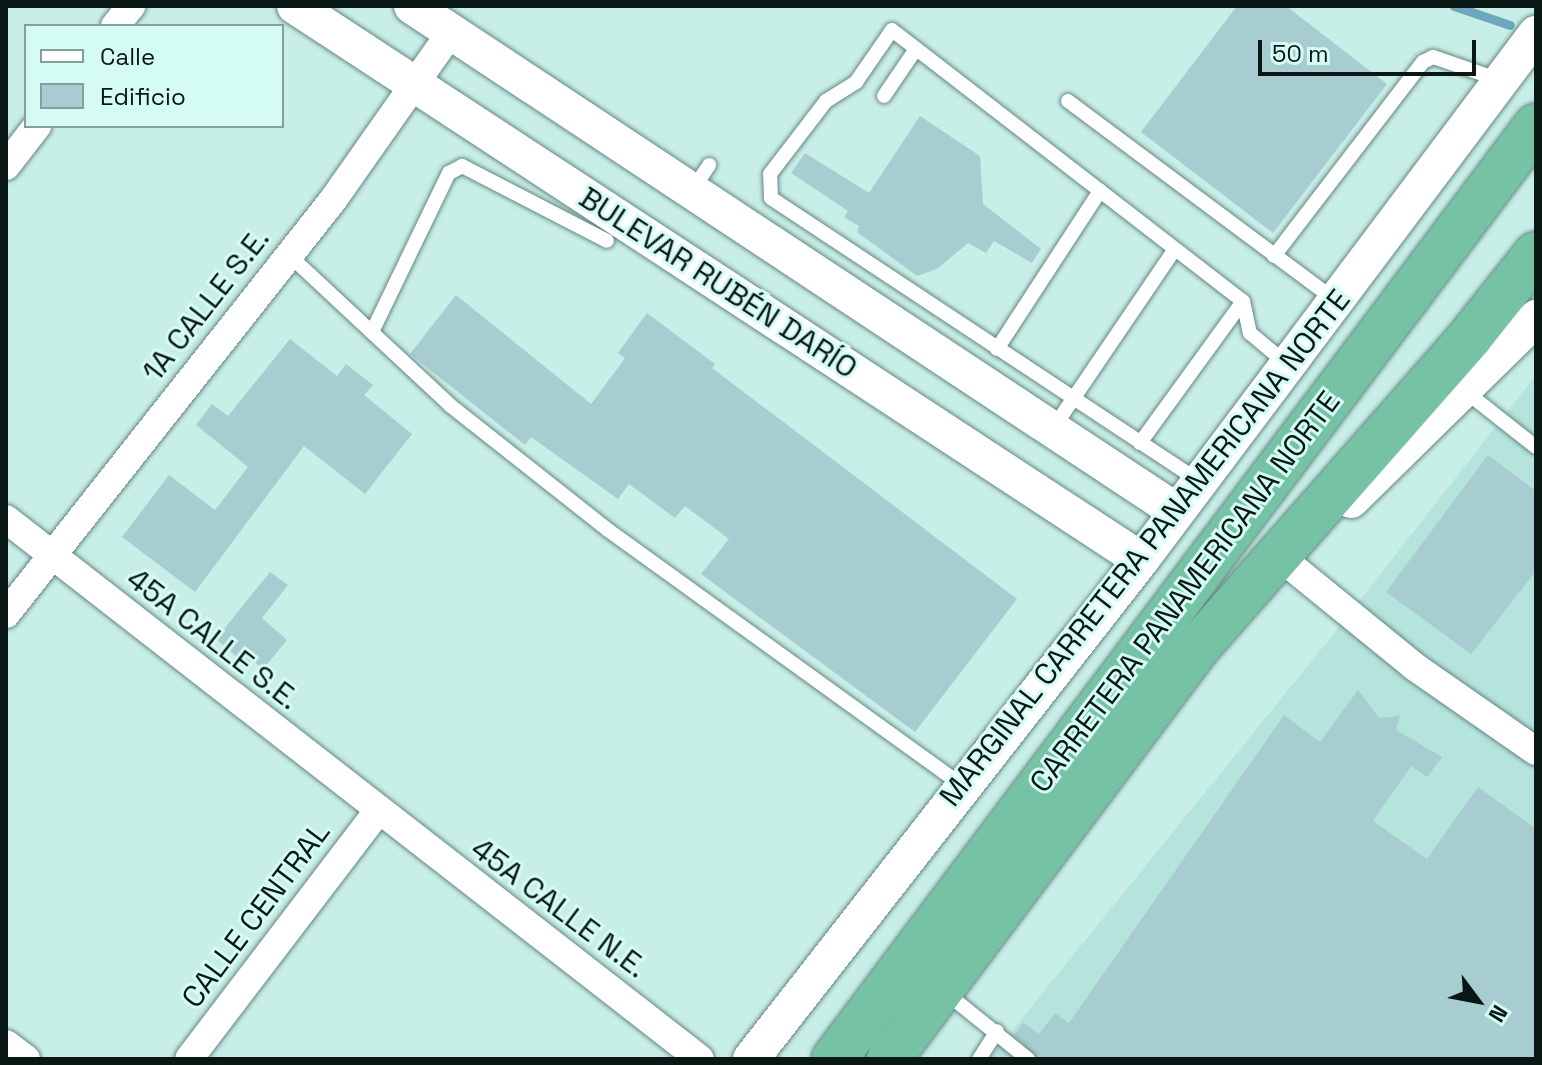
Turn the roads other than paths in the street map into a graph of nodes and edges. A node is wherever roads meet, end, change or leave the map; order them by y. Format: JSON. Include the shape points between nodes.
{"nodes":[{"id":1,"x":131,"y":6,"type":"edge"},
{"id":2,"x":295,"y":6,"type":"edge"},
{"id":3,"x":412,"y":6,"type":"edge"},
{"id":4,"x":117,"y":24,"type":"edge"},
{"id":5,"x":451,"y":32,"type":"junction"},
{"id":6,"x":1536,"y":34,"type":"edge"},
{"id":7,"x":916,"y":49,"type":"junction"},
{"id":8,"x":1500,"y":80,"type":"junction"},
{"id":9,"x":415,"y":85,"type":"junction"},
{"id":10,"x":884,"y":96,"type":"dead end"},
{"id":11,"x":1068,"y":101,"type":"dead end"},
{"id":12,"x":1536,"y":126,"type":"edge"},
{"id":13,"x":35,"y":128,"type":"edge"},
{"id":14,"x":6,"y":166,"type":"edge"},
{"id":15,"x":1100,"y":191,"type":"junction"},
{"id":16,"x":607,"y":241,"type":"dead end"},
{"id":17,"x":1175,"y":249,"type":"junction"},
{"id":18,"x":1536,"y":254,"type":"edge"},
{"id":19,"x":289,"y":255,"type":"junction"},
{"id":20,"x":1274,"y":256,"type":"junction"},
{"id":21,"x":1243,"y":301,"type":"junction"},
{"id":22,"x":1336,"y":301,"type":"junction"},
{"id":23,"x":1536,"y":318,"type":"edge"},
{"id":24,"x":372,"y":332,"type":"junction"},
{"id":25,"x":997,"y":349,"type":"junction"},
{"id":26,"x":1288,"y":365,"type":"junction"},
{"id":27,"x":1465,"y":391,"type":"junction"},
{"id":28,"x":1064,"y":413,"type":"junction"},
{"id":29,"x":1140,"y":443,"type":"junction"},
{"id":30,"x":1536,"y":447,"type":"edge"},
{"id":31,"x":1200,"y":481,"type":"junction"},
{"id":32,"x":1176,"y":511,"type":"junction"},
{"id":33,"x":6,"y":519,"type":"edge"},
{"id":34,"x":51,"y":555,"type":"junction"},
{"id":35,"x":1141,"y":560,"type":"junction"},
{"id":36,"x":1286,"y":562,"type":"junction"},
{"id":37,"x":6,"y":614,"type":"edge"},
{"id":38,"x":1197,"y":648,"type":"junction"},
{"id":39,"x":1536,"y":751,"type":"edge"},
{"id":40,"x":963,"y":785,"type":"junction"},
{"id":41,"x":377,"y":812,"type":"junction"},
{"id":42,"x":942,"y":989,"type":"junction"},
{"id":43,"x":997,"y":1031,"type":"junction"},
{"id":44,"x":6,"y":1044,"type":"edge"},
{"id":45,"x":26,"y":1059,"type":"edge"},
{"id":46,"x":189,"y":1059,"type":"edge"},
{"id":47,"x":700,"y":1059,"type":"edge"},
{"id":48,"x":751,"y":1059,"type":"edge"},
{"id":49,"x":834,"y":1059,"type":"edge"},
{"id":50,"x":889,"y":1059,"type":"edge"},
{"id":51,"x":979,"y":1059,"type":"edge"},
{"id":52,"x":1028,"y":1059,"type":"edge"}],
"edges":[{"from":1,"to":4,"type":"street"},
{"from":2,"to":9,"type":"street","name":"BULEVAR RUBÉN DARÍO"},
{"from":3,"to":5,"type":"street","name":"BULEVAR RUBÉN DARÍO"},
{"from":5,"to":9,"type":"street","name":"1A CALLE S.E."},
{"from":5,"to":28,"type":"street","name":"BULEVAR RUBÉN DARÍO","via":[[701,177]]},
{"from":6,"to":8,"type":"street","name":"MARGINAL CARRETERA PANAMERICANA NORTE"},
{"from":7,"to":10,"type":"lane"},
{"from":7,"to":15,"type":"lane"},
{"from":7,"to":25,"type":"lane","via":[[892,30],[856,82],[826,101],[770,174],[771,198]]},
{"from":8,"to":20,"type":"lane","via":[[1433,57],[1423,62]]},
{"from":8,"to":22,"type":"street","name":"MARGINAL CARRETERA PANAMERICANA NORTE"},
{"from":9,"to":19,"type":"street","name":"1A CALLE S.E."},
{"from":9,"to":35,"type":"street","name":"BULEVAR RUBÉN DARÍO"},
{"from":11,"to":20,"type":"lane"},
{"from":12,"to":49,"type":"highway","name":"CARRETERA PANAMERICANA NORTE"},
{"from":13,"to":14,"type":"street"},
{"from":15,"to":17,"type":"lane"},
{"from":15,"to":25,"type":"lane"},
{"from":16,"to":24,"type":"lane","via":[[462,166],[449,173]]},
{"from":17,"to":21,"type":"lane"},
{"from":17,"to":28,"type":"lane"},
{"from":18,"to":38,"type":"highway","name":"CARRETERA PANAMERICANA NORTE","via":[[1470,337]]},
{"from":19,"to":24,"type":"lane"},
{"from":19,"to":34,"type":"street","name":"1A CALLE S.E."},
{"from":20,"to":22,"type":"lane"},
{"from":21,"to":26,"type":"lane","via":[[1243,320],[1250,333]]},
{"from":21,"to":29,"type":"lane"},
{"from":22,"to":26,"type":"street","name":"MARGINAL CARRETERA PANAMERICANA NORTE"},
{"from":23,"to":27,"type":"street"},
{"from":24,"to":40,"type":"lane","via":[[451,406],[608,530]]},
{"from":25,"to":28,"type":"lane"},
{"from":26,"to":31,"type":"street","name":"MARGINAL CARRETERA PANAMERICANA NORTE"},
{"from":27,"to":30,"type":"lane"},
{"from":27,"to":36,"type":"street"},
{"from":28,"to":29,"type":"lane"},
{"from":28,"to":32,"type":"street","name":"BULEVAR RUBÉN DARÍO"},
{"from":29,"to":31,"type":"lane"},
{"from":31,"to":32,"type":"street","name":"MARGINAL CARRETERA PANAMERICANA NORTE"},
{"from":32,"to":35,"type":"street","name":"MARGINAL CARRETERA PANAMERICANA NORTE"},
{"from":33,"to":34,"type":"street","name":"45A CALLE S.E."},
{"from":34,"to":37,"type":"street","name":"1A CALLE S.E."},
{"from":34,"to":41,"type":"street","name":"45A CALLE S.E."},
{"from":35,"to":40,"type":"street","name":"MARGINAL CARRETERA PANAMERICANA NORTE"},
{"from":36,"to":38,"type":"street"},
{"from":36,"to":39,"type":"street","via":[[1415,667]]},
{"from":38,"to":42,"type":"highway","name":"CARRETERA PANAMERICANA NORTE"},
{"from":40,"to":48,"type":"street","name":"MARGINAL CARRETERA PANAMERICANA NORTE"},
{"from":41,"to":46,"type":"street","name":"CALLE CENTRAL"},
{"from":41,"to":47,"type":"street","name":"45A CALLE N.E."},
{"from":42,"to":43,"type":"lane"},
{"from":42,"to":50,"type":"highway","name":"CARRETERA PANAMERICANA NORTE"},
{"from":43,"to":51,"type":"lane"},
{"from":43,"to":52,"type":"lane"},
{"from":44,"to":45,"type":"street"}]}
